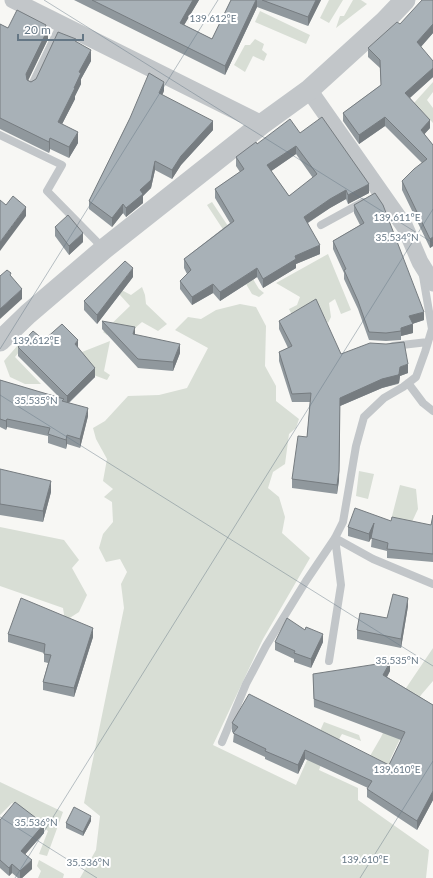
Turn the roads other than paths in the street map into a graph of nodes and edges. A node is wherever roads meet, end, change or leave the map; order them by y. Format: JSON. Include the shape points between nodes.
{"nodes":[{"id":1,"x":13,"y":0,"type":"edge"},
{"id":2,"x":405,"y":0,"type":"edge"},
{"id":3,"x":61,"y":24,"type":"junction"},
{"id":4,"x":31,"y":87,"type":"edge"},
{"id":5,"x":309,"y":90,"type":"junction"},
{"id":6,"x":262,"y":124,"type":"junction"},
{"id":7,"x":0,"y":135,"type":"edge"},
{"id":8,"x":374,"y":196,"type":"junction"},
{"id":9,"x":321,"y":225,"type":"dead end"},
{"id":10,"x":104,"y":249,"type":"junction"},
{"id":11,"x":420,"y":262,"type":"junction"},
{"id":12,"x":433,"y":283,"type":"edge"},
{"id":13,"x":0,"y":341,"type":"edge"},
{"id":14,"x":428,"y":342,"type":"junction"},
{"id":15,"x":386,"y":347,"type":"edge"},
{"id":16,"x":408,"y":383,"type":"junction"},
{"id":17,"x":433,"y":411,"type":"edge"},
{"id":18,"x":335,"y":538,"type":"junction"},
{"id":19,"x":433,"y":584,"type":"edge"},
{"id":20,"x":329,"y":661,"type":"dead end"},
{"id":21,"x":222,"y":742,"type":"dead end"}],
"edges":[{"from":1,"to":3,"type":"street"},
{"from":2,"to":5,"type":"street"},
{"from":3,"to":4,"type":"lane"},
{"from":3,"to":6,"type":"street"},
{"from":5,"to":6,"type":"street"},
{"from":5,"to":8,"type":"street"},
{"from":6,"to":10,"type":"street"},
{"from":7,"to":10,"type":"lane","via":[[62,165],[47,191]]},
{"from":8,"to":9,"type":"lane"},
{"from":8,"to":11,"type":"street","via":[[405,227]]},
{"from":10,"to":13,"type":"street"},
{"from":11,"to":12,"type":"street"},
{"from":11,"to":14,"type":"lane","via":[[432,329]]},
{"from":14,"to":15,"type":"lane"},
{"from":14,"to":16,"type":"lane","via":[[416,377]]},
{"from":16,"to":17,"type":"lane","via":[[423,403]]},
{"from":16,"to":18,"type":"lane","via":[[384,398],[364,417],[356,446],[343,522]]},
{"from":18,"to":19,"type":"lane","via":[[373,559]]},
{"from":18,"to":20,"type":"lane","via":[[341,585]]},
{"from":18,"to":21,"type":"lane","via":[[266,646],[246,684]]}]}
